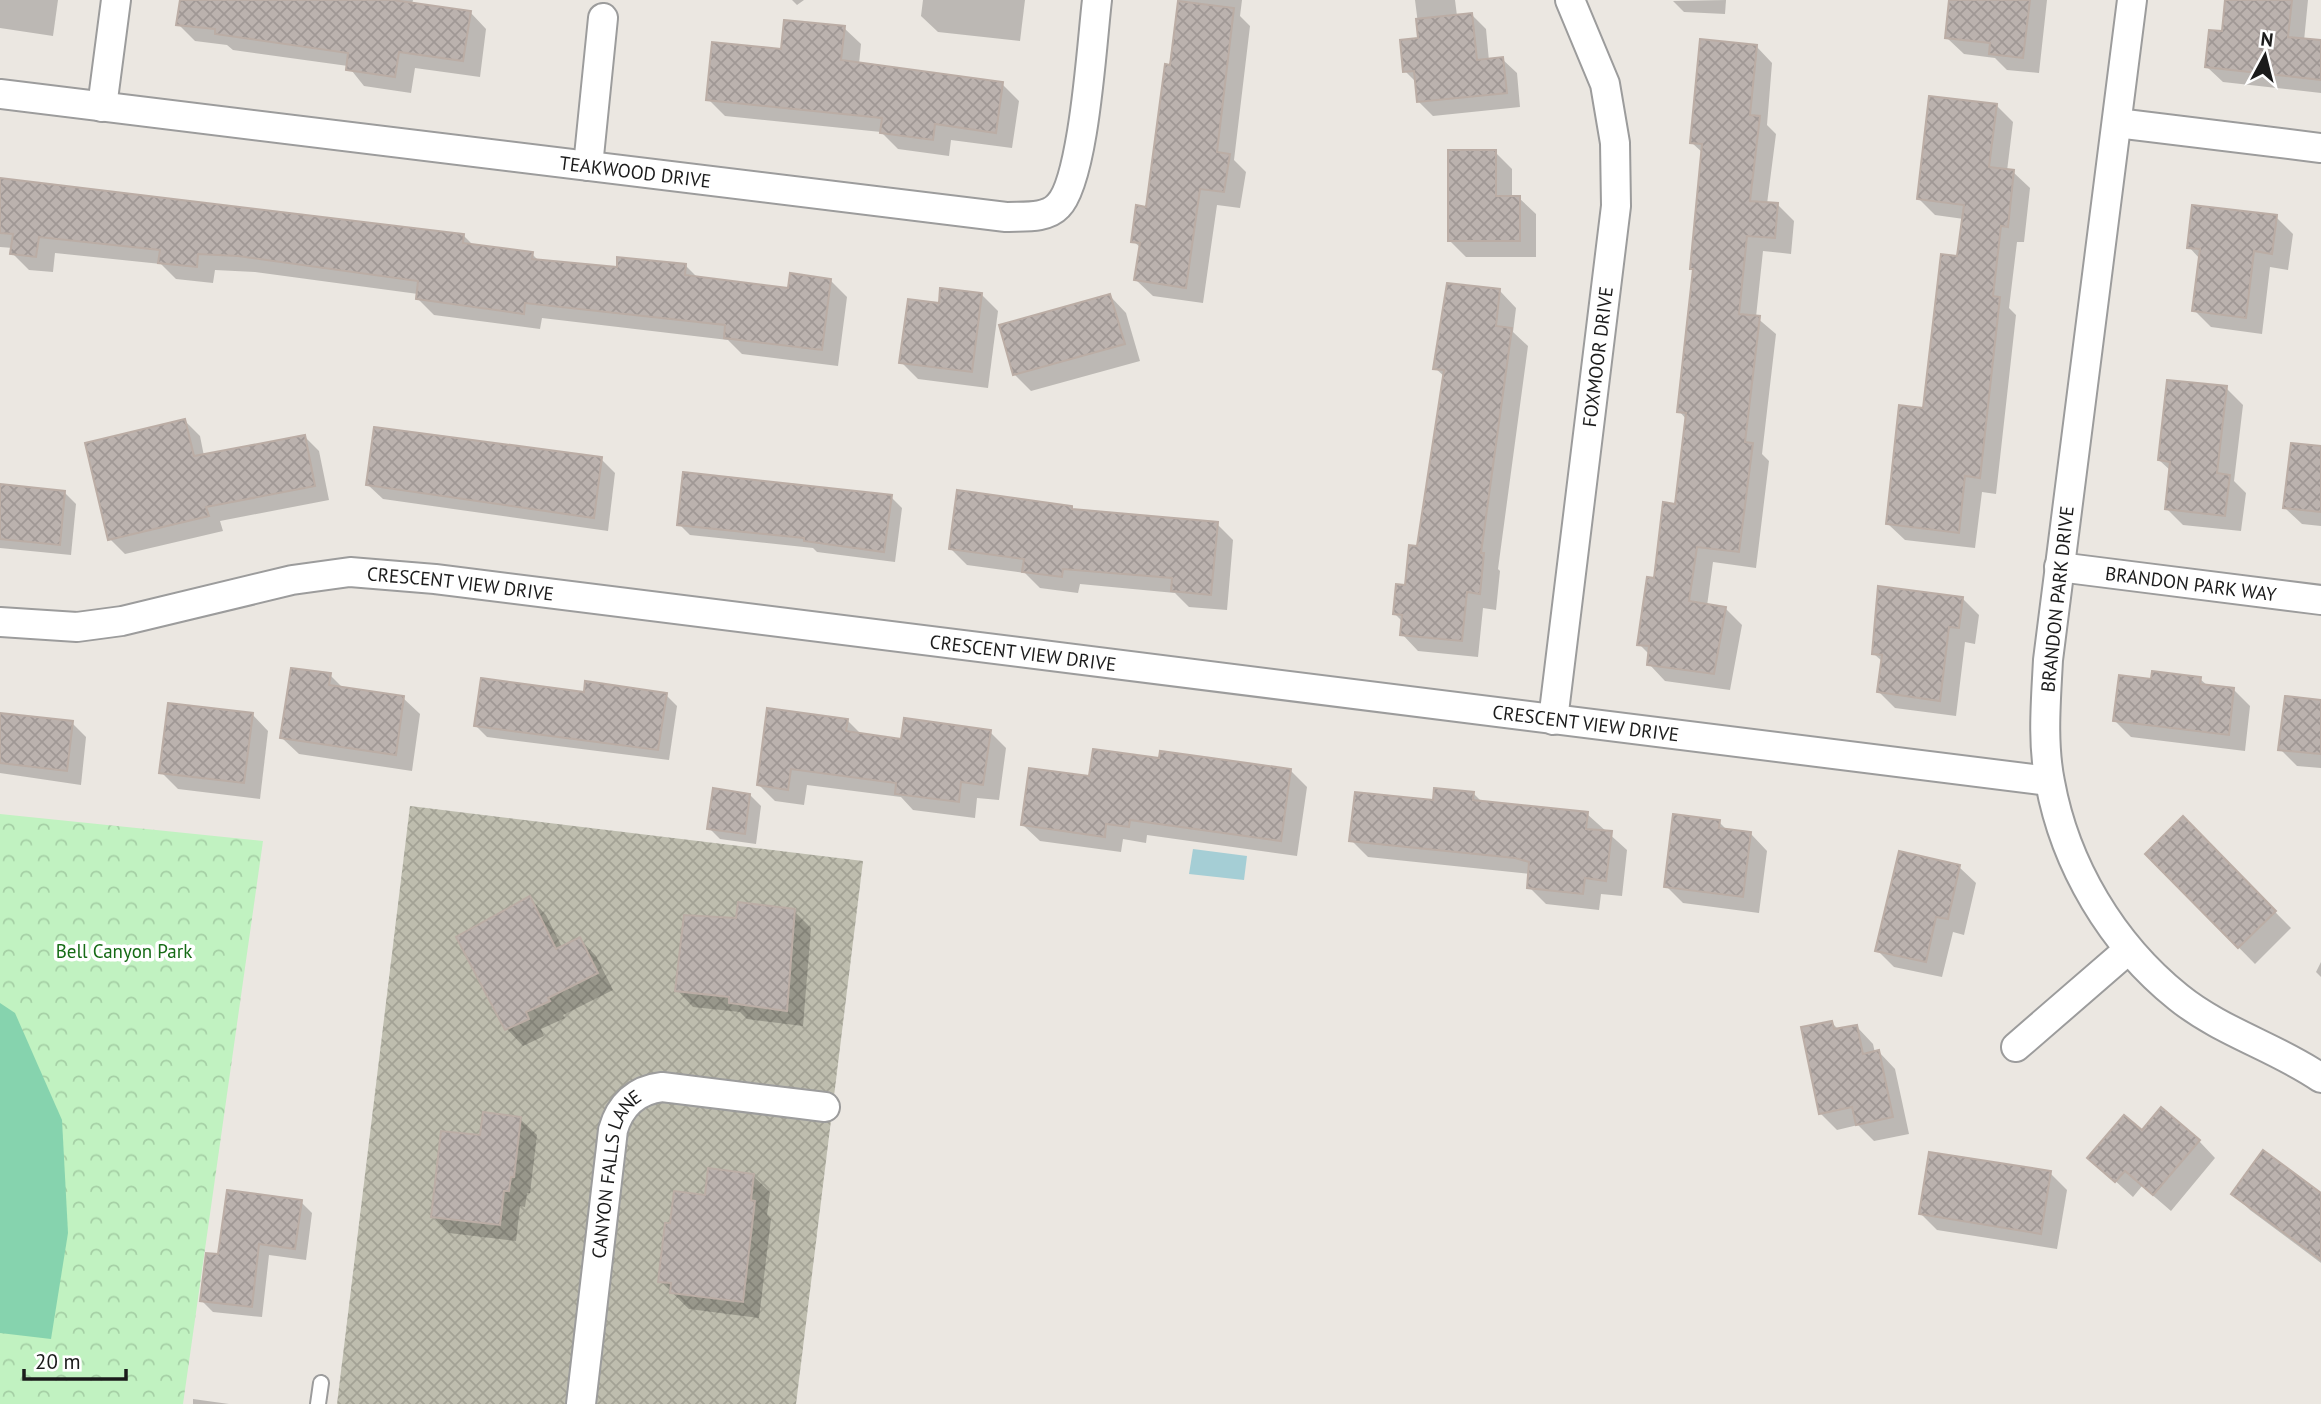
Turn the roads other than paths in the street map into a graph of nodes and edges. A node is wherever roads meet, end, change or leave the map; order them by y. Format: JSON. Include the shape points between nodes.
{"nodes":[{"id":1,"x":116,"y":0,"type":"edge"},
{"id":2,"x":1097,"y":0,"type":"edge"},
{"id":3,"x":1570,"y":0,"type":"edge"},
{"id":4,"x":2132,"y":0,"type":"edge"},
{"id":5,"x":603,"y":18,"type":"dead end"},
{"id":6,"x":0,"y":94,"type":"edge"},
{"id":7,"x":102,"y":107,"type":"junction"},
{"id":8,"x":2117,"y":122,"type":"junction"},
{"id":9,"x":2321,"y":148,"type":"edge"},
{"id":10,"x":588,"y":166,"type":"junction"},
{"id":11,"x":2059,"y":567,"type":"junction"},
{"id":12,"x":2321,"y":600,"type":"edge"},
{"id":13,"x":0,"y":622,"type":"edge"},
{"id":14,"x":1553,"y":720,"type":"junction"},
{"id":15,"x":2049,"y":781,"type":"junction"},
{"id":16,"x":2128,"y":950,"type":"junction"},
{"id":17,"x":2016,"y":1047,"type":"dead end"},
{"id":18,"x":2321,"y":1078,"type":"edge"},
{"id":19,"x":825,"y":1107,"type":"dead end"},
{"id":20,"x":321,"y":1383,"type":"dead end"},
{"id":21,"x":318,"y":1404,"type":"edge"},
{"id":22,"x":581,"y":1404,"type":"edge"}],
"edges":[{"from":1,"to":7,"type":"street"},
{"from":2,"to":10,"type":"street","name":"TEAKWOOD DRIVE","via":[[1070,187],[1058,207],[1038,216],[1006,217]]},
{"from":3,"to":14,"type":"street","name":"FOXMOOR DRIVE","via":[[1605,84],[1615,143],[1616,206]]},
{"from":4,"to":8,"type":"street","name":"BRANDON PARK DRIVE"},
{"from":5,"to":10,"type":"street"},
{"from":6,"to":7,"type":"street","name":"TEAKWOOD DRIVE"},
{"from":7,"to":10,"type":"street","name":"TEAKWOOD DRIVE"},
{"from":8,"to":9,"type":"street"},
{"from":8,"to":11,"type":"street","name":"BRANDON PARK DRIVE"},
{"from":11,"to":12,"type":"street","name":"BRANDON PARK WAY"},
{"from":11,"to":15,"type":"street","name":"BRANDON PARK DRIVE","via":[[2045,712]]},
{"from":13,"to":14,"type":"street","name":"CRESCENT VIEW DRIVE","via":[[77,628],[292,580],[351,572]]},
{"from":14,"to":15,"type":"street","name":"CRESCENT VIEW DRIVE"},
{"from":15,"to":16,"type":"street","name":"BRANDON PARK DRIVE","via":[[2065,840],[2092,896]]},
{"from":16,"to":17,"type":"street"},
{"from":16,"to":18,"type":"street","name":"BRANDON PARK DRIVE","via":[[2178,997],[2238,1036]]},
{"from":19,"to":22,"type":"street","name":"CANYON FALLS LANE","via":[[662,1087],[640,1093],[622,1108],[613,1130]]},
{"from":20,"to":21,"type":"lane"}]}
